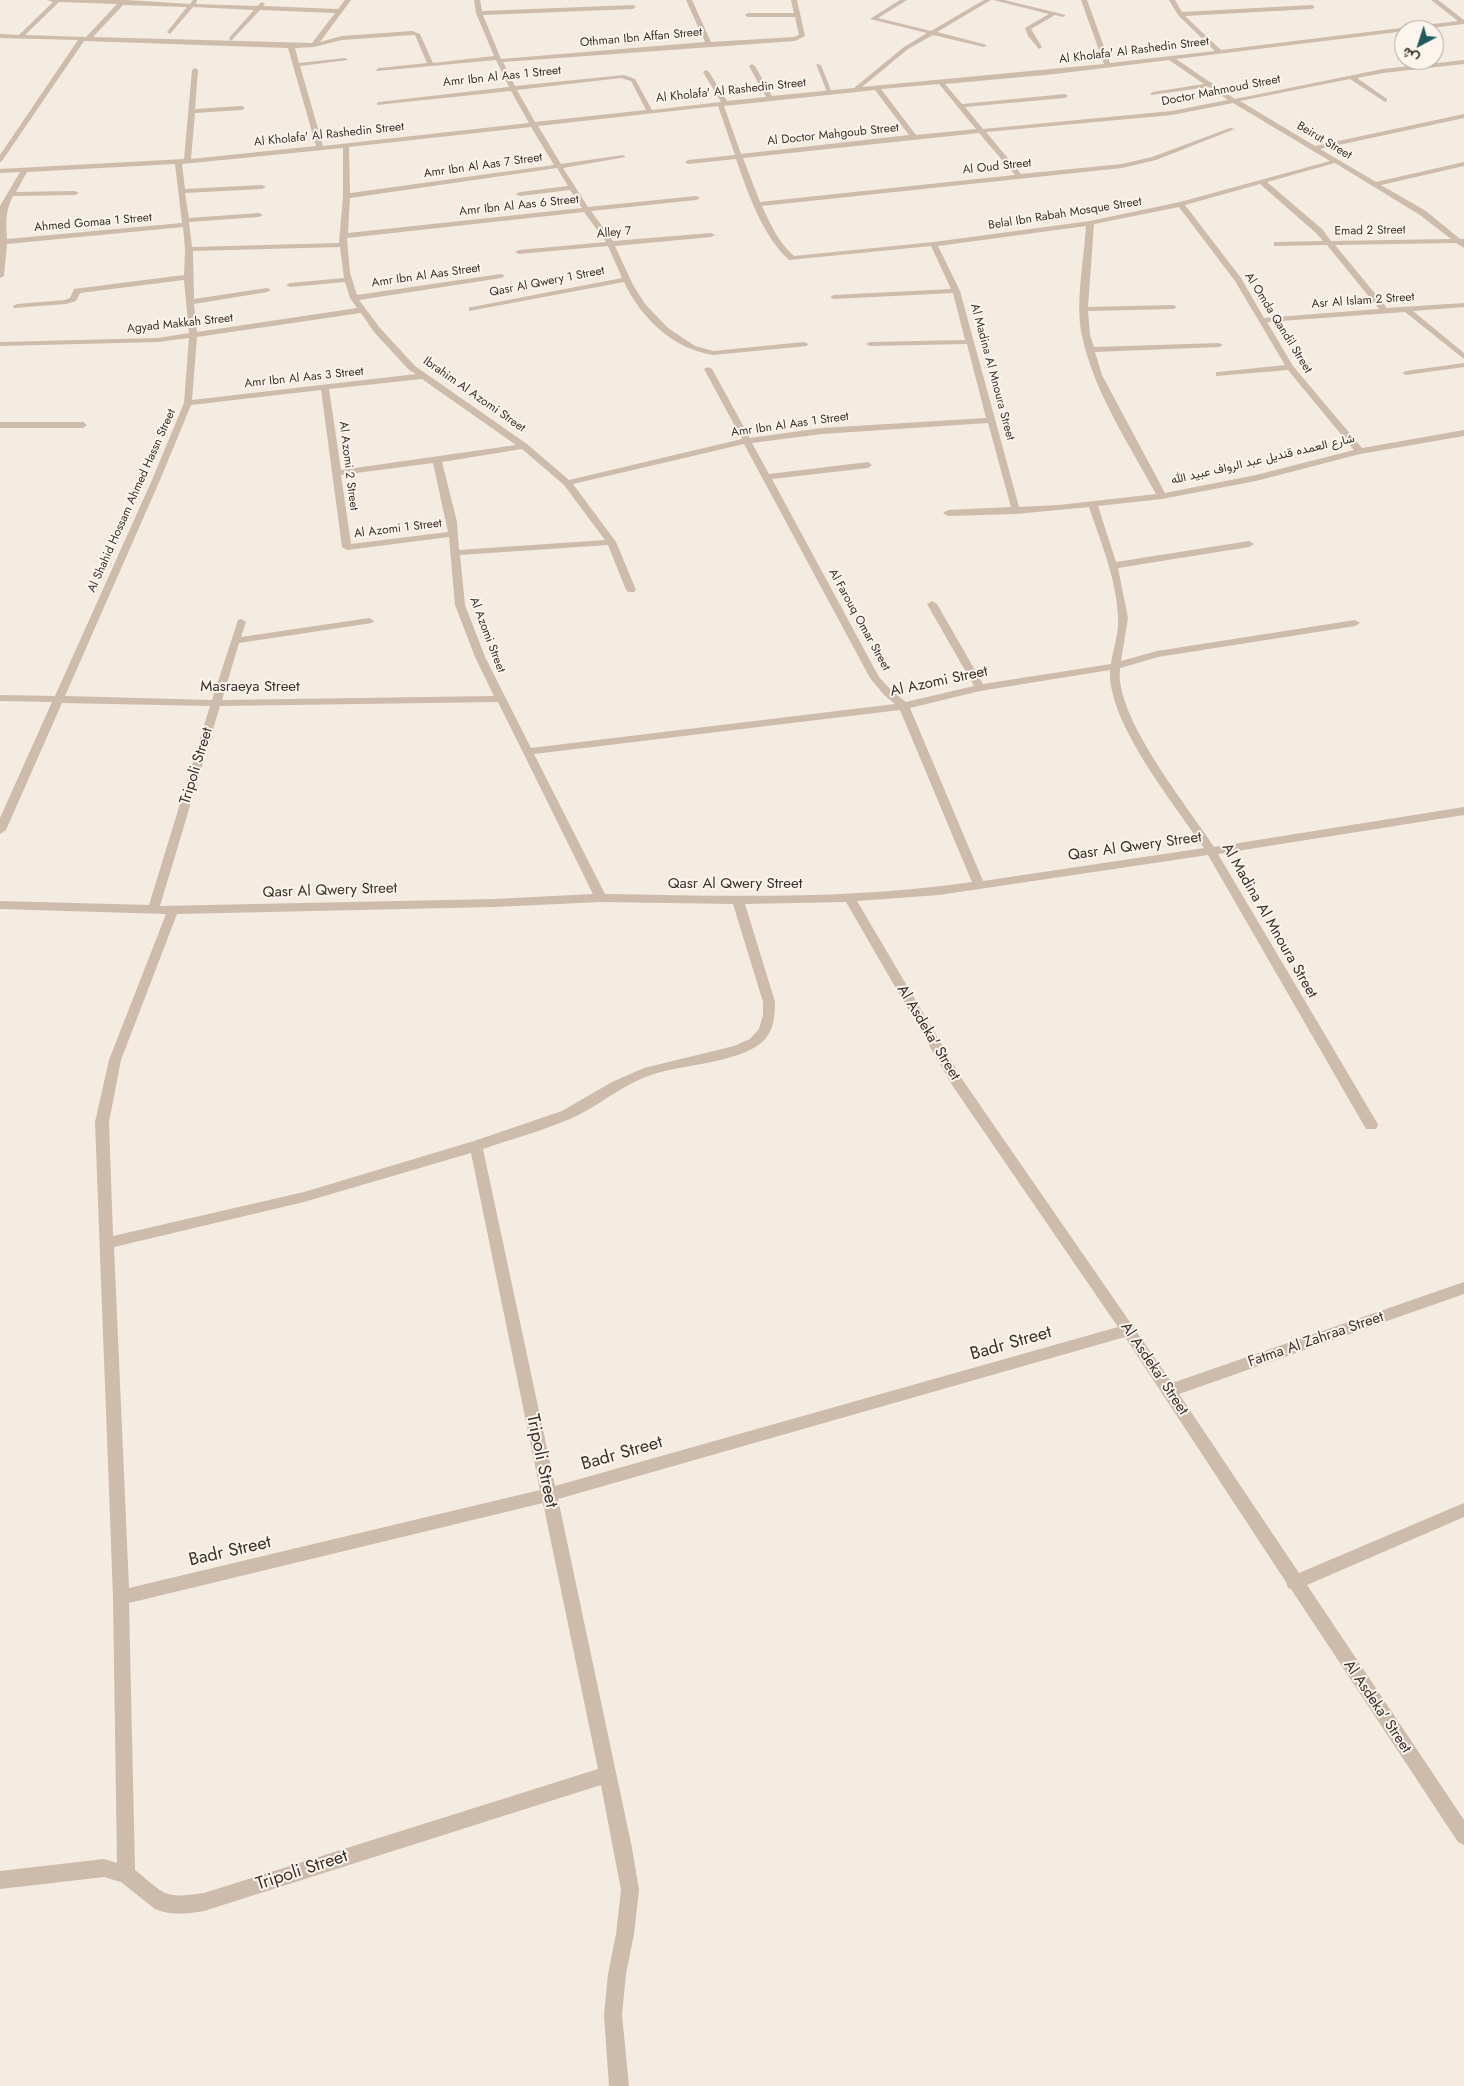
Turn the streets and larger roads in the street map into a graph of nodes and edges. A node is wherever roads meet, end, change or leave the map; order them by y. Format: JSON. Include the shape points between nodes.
{"nodes":[{"id":1,"x":50,"y":0,"type":"edge"},
{"id":2,"x":58,"y":0,"type":"edge"},
{"id":3,"x":265,"y":0,"type":"edge"},
{"id":4,"x":348,"y":0,"type":"edge"},
{"id":5,"x":477,"y":0,"type":"edge"},
{"id":6,"x":689,"y":0,"type":"edge"},
{"id":7,"x":794,"y":0,"type":"edge"},
{"id":8,"x":904,"y":0,"type":"edge"},
{"id":9,"x":988,"y":0,"type":"edge"},
{"id":10,"x":996,"y":0,"type":"edge"},
{"id":11,"x":1084,"y":0,"type":"edge"},
{"id":12,"x":1172,"y":0,"type":"edge"},
{"id":13,"x":1434,"y":0,"type":"edge"},
{"id":14,"x":123,"y":1,"type":"edge"},
{"id":15,"x":194,"y":2,"type":"edge"},
{"id":16,"x":259,"y":7,"type":"junction"},
{"id":17,"x":634,"y":7,"type":"dead end"},
{"id":18,"x":1312,"y":7,"type":"dead end"},
{"id":19,"x":339,"y":11,"type":"junction"},
{"id":20,"x":479,"y":13,"type":"junction"},
{"id":21,"x":1054,"y":13,"type":"junction"},
{"id":22,"x":1180,"y":14,"type":"junction"},
{"id":23,"x":748,"y":15,"type":"dead end"},
{"id":24,"x":797,"y":15,"type":"junction"},
{"id":25,"x":1063,"y":15,"type":"dead end"},
{"id":26,"x":1462,"y":23,"type":"edge"},
{"id":27,"x":170,"y":32,"type":"dead end"},
{"id":28,"x":931,"y":33,"type":"junction"},
{"id":29,"x":0,"y":36,"type":"edge"},
{"id":30,"x":21,"y":36,"type":"junction"},
{"id":31,"x":85,"y":39,"type":"junction"},
{"id":32,"x":231,"y":39,"type":"dead end"},
{"id":33,"x":709,"y":44,"type":"junction"},
{"id":34,"x":314,"y":45,"type":"junction"},
{"id":35,"x":984,"y":45,"type":"dead end"},
{"id":36,"x":291,"y":46,"type":"junction"},
{"id":37,"x":1039,"y":47,"type":"dead end"},
{"id":38,"x":1220,"y":52,"type":"junction"},
{"id":39,"x":1170,"y":58,"type":"junction"},
{"id":40,"x":498,"y":59,"type":"junction"},
{"id":41,"x":345,"y":60,"type":"dead end"},
{"id":42,"x":1464,"y":62,"type":"edge"},
{"id":43,"x":296,"y":65,"type":"junction"},
{"id":44,"x":431,"y":65,"type":"junction"},
{"id":45,"x":818,"y":65,"type":"dead end"},
{"id":46,"x":752,"y":66,"type":"dead end"},
{"id":47,"x":1108,"y":66,"type":"junction"},
{"id":48,"x":195,"y":70,"type":"dead end"},
{"id":49,"x":379,"y":70,"type":"dead end"},
{"id":50,"x":706,"y":72,"type":"dead end"},
{"id":51,"x":1351,"y":77,"type":"junction"},
{"id":52,"x":940,"y":82,"type":"junction"},
{"id":53,"x":1210,"y":85,"type":"junction"},
{"id":54,"x":513,"y":88,"type":"junction"},
{"id":55,"x":877,"y":88,"type":"junction"},
{"id":56,"x":855,"y":90,"type":"junction"},
{"id":57,"x":830,"y":92,"type":"junction"},
{"id":58,"x":1153,"y":94,"type":"dead end"},
{"id":59,"x":1065,"y":96,"type":"dead end"},
{"id":60,"x":770,"y":98,"type":"junction"},
{"id":61,"x":1233,"y":100,"type":"junction"},
{"id":62,"x":1385,"y":100,"type":"dead end"},
{"id":63,"x":723,"y":103,"type":"junction"},
{"id":64,"x":379,"y":104,"type":"dead end"},
{"id":65,"x":959,"y":106,"type":"junction"},
{"id":66,"x":242,"y":108,"type":"dead end"},
{"id":67,"x":191,"y":111,"type":"junction"},
{"id":68,"x":650,"y":111,"type":"junction"},
{"id":69,"x":1464,"y":116,"type":"edge"},
{"id":70,"x":532,"y":124,"type":"junction"},
{"id":71,"x":1232,"y":129,"type":"dead end"},
{"id":72,"x":980,"y":131,"type":"junction"},
{"id":73,"x":914,"y":137,"type":"junction"},
{"id":74,"x":346,"y":145,"type":"junction"},
{"id":75,"x":320,"y":148,"type":"junction"},
{"id":76,"x":1315,"y":148,"type":"junction"},
{"id":77,"x":738,"y":156,"type":"junction"},
{"id":78,"x":623,"y":157,"type":"dead end"},
{"id":79,"x":0,"y":160,"type":"edge"},
{"id":80,"x":182,"y":161,"type":"junction"},
{"id":81,"x":688,"y":162,"type":"dead end"},
{"id":82,"x":1336,"y":162,"type":"junction"},
{"id":83,"x":1464,"y":164,"type":"edge"},
{"id":84,"x":559,"y":166,"type":"junction"},
{"id":85,"x":26,"y":170,"type":"junction"},
{"id":86,"x":0,"y":172,"type":"edge"},
{"id":87,"x":1019,"y":176,"type":"junction"},
{"id":88,"x":1262,"y":182,"type":"junction"},
{"id":89,"x":1376,"y":184,"type":"junction"},
{"id":90,"x":262,"y":187,"type":"dead end"},
{"id":91,"x":573,"y":188,"type":"junction"},
{"id":92,"x":181,"y":191,"type":"junction"},
{"id":93,"x":76,"y":193,"type":"dead end"},
{"id":94,"x":12,"y":194,"type":"junction"},
{"id":95,"x":520,"y":194,"type":"dead end"},
{"id":96,"x":347,"y":196,"type":"junction"},
{"id":97,"x":696,"y":198,"type":"dead end"},
{"id":98,"x":759,"y":204,"type":"junction"},
{"id":99,"x":1181,"y":204,"type":"junction"},
{"id":100,"x":586,"y":210,"type":"junction"},
{"id":101,"x":259,"y":214,"type":"dead end"},
{"id":102,"x":184,"y":223,"type":"junction"},
{"id":103,"x":1090,"y":223,"type":"junction"},
{"id":104,"x":711,"y":235,"type":"dead end"},
{"id":105,"x":344,"y":240,"type":"junction"},
{"id":106,"x":4,"y":242,"type":"junction"},
{"id":107,"x":1462,"y":242,"type":"edge"},
{"id":108,"x":1328,"y":243,"type":"junction"},
{"id":109,"x":611,"y":244,"type":"junction"},
{"id":110,"x":934,"y":244,"type":"junction"},
{"id":111,"x":1278,"y":244,"type":"dead end"},
{"id":112,"x":189,"y":250,"type":"junction"},
{"id":113,"x":519,"y":252,"type":"dead end"},
{"id":114,"x":0,"y":276,"type":"edge"},
{"id":115,"x":501,"y":276,"type":"dead end"},
{"id":116,"x":188,"y":277,"type":"junction"},
{"id":117,"x":627,"y":279,"type":"junction"},
{"id":118,"x":347,"y":280,"type":"junction"},
{"id":119,"x":290,"y":285,"type":"dead end"},
{"id":120,"x":267,"y":290,"type":"dead end"},
{"id":121,"x":956,"y":291,"type":"junction"},
{"id":122,"x":834,"y":297,"type":"dead end"},
{"id":123,"x":354,"y":298,"type":"junction"},
{"id":124,"x":190,"y":302,"type":"junction"},
{"id":125,"x":1464,"y":305,"type":"edge"},
{"id":126,"x":17,"y":306,"type":"dead end"},
{"id":127,"x":1173,"y":307,"type":"dead end"},
{"id":128,"x":1084,"y":308,"type":"junction"},
{"id":129,"x":472,"y":309,"type":"dead end"},
{"id":130,"x":362,"y":310,"type":"junction"},
{"id":131,"x":1406,"y":310,"type":"junction"},
{"id":132,"x":1385,"y":311,"type":"junction"},
{"id":133,"x":1263,"y":320,"type":"junction"},
{"id":134,"x":193,"y":336,"type":"junction"},
{"id":135,"x":969,"y":342,"type":"junction"},
{"id":136,"x":0,"y":344,"type":"edge"},
{"id":137,"x":804,"y":344,"type":"dead end"},
{"id":138,"x":870,"y":344,"type":"dead end"},
{"id":139,"x":1219,"y":345,"type":"dead end"},
{"id":140,"x":1091,"y":350,"type":"junction"},
{"id":141,"x":1464,"y":357,"type":"edge"},
{"id":142,"x":1464,"y":365,"type":"edge"},
{"id":143,"x":1290,"y":367,"type":"junction"},
{"id":144,"x":708,"y":370,"type":"dead end"},
{"id":145,"x":1406,"y":373,"type":"dead end"},
{"id":146,"x":1219,"y":374,"type":"dead end"},
{"id":147,"x":423,"y":376,"type":"junction"},
{"id":148,"x":325,"y":388,"type":"junction"},
{"id":149,"x":188,"y":403,"type":"junction"},
{"id":150,"x":990,"y":420,"type":"junction"},
{"id":151,"x":0,"y":425,"type":"edge"},
{"id":152,"x":83,"y":425,"type":"dead end"},
{"id":153,"x":1464,"y":433,"type":"edge"},
{"id":154,"x":746,"y":441,"type":"junction"},
{"id":155,"x":524,"y":446,"type":"junction"},
{"id":156,"x":1360,"y":451,"type":"junction"},
{"id":157,"x":437,"y":460,"type":"junction"},
{"id":158,"x":868,"y":465,"type":"dead end"},
{"id":159,"x":336,"y":473,"type":"junction"},
{"id":160,"x":766,"y":477,"type":"junction"},
{"id":161,"x":567,"y":483,"type":"junction"},
{"id":162,"x":1162,"y":496,"type":"junction"},
{"id":163,"x":1093,"y":505,"type":"junction"},
{"id":164,"x":1016,"y":511,"type":"junction"},
{"id":165,"x":948,"y":513,"type":"dead end"},
{"id":166,"x":453,"y":534,"type":"junction"},
{"id":167,"x":610,"y":542,"type":"junction"},
{"id":168,"x":1249,"y":544,"type":"dead end"},
{"id":169,"x":347,"y":547,"type":"joint"},
{"id":170,"x":455,"y":553,"type":"junction"},
{"id":171,"x":1112,"y":566,"type":"junction"},
{"id":172,"x":631,"y":590,"type":"dead end"},
{"id":173,"x":932,"y":604,"type":"dead end"},
{"id":174,"x":241,"y":622,"type":"dead end"},
{"id":175,"x":369,"y":622,"type":"dead end"},
{"id":176,"x":1355,"y":623,"type":"dead end"},
{"id":177,"x":235,"y":641,"type":"junction"},
{"id":178,"x":1115,"y":666,"type":"junction"},
{"id":179,"x":980,"y":688,"type":"junction"},
{"id":180,"x":0,"y":698,"type":"edge"},
{"id":181,"x":58,"y":699,"type":"junction"},
{"id":182,"x":500,"y":699,"type":"junction"},
{"id":183,"x":216,"y":702,"type":"junction"},
{"id":184,"x":904,"y":706,"type":"junction"},
{"id":185,"x":528,"y":752,"type":"junction"},
{"id":186,"x":1464,"y":811,"type":"edge"},
{"id":187,"x":0,"y":830,"type":"edge"},
{"id":188,"x":1211,"y":851,"type":"junction"},
{"id":189,"x":979,"y":885,"type":"junction"},
{"id":190,"x":602,"y":898,"type":"junction"},
{"id":191,"x":849,"y":898,"type":"junction"},
{"id":192,"x":738,"y":900,"type":"junction"},
{"id":193,"x":0,"y":905,"type":"edge"},
{"id":194,"x":153,"y":910,"type":"junction"},
{"id":195,"x":173,"y":910,"type":"junction"},
{"id":196,"x":1371,"y":1125,"type":"dead end"},
{"id":197,"x":476,"y":1146,"type":"junction"},
{"id":198,"x":108,"y":1243,"type":"junction"},
{"id":199,"x":1464,"y":1288,"type":"edge"},
{"id":200,"x":1128,"y":1330,"type":"junction"},
{"id":201,"x":1168,"y":1391,"type":"junction"},
{"id":202,"x":548,"y":1495,"type":"junction"},
{"id":203,"x":1464,"y":1510,"type":"edge"},
{"id":204,"x":1294,"y":1583,"type":"junction"},
{"id":205,"x":121,"y":1597,"type":"junction"},
{"id":206,"x":607,"y":1775,"type":"junction"},
{"id":207,"x":1464,"y":1836,"type":"edge"},
{"id":208,"x":126,"y":1874,"type":"junction"},
{"id":209,"x":0,"y":1880,"type":"edge"},
{"id":210,"x":619,"y":2086,"type":"edge"}],
"edges":[{"from":1,"to":2,"type":"street"},
{"from":2,"to":14,"type":"street"},
{"from":2,"to":30,"type":"street"},
{"from":3,"to":16,"type":"street"},
{"from":4,"to":19,"type":"street"},
{"from":5,"to":20,"type":"street"},
{"from":6,"to":33,"type":"street"},
{"from":7,"to":24,"type":"street"},
{"from":8,"to":28,"type":"street","via":[[872,19]]},
{"from":9,"to":28,"type":"street"},
{"from":10,"to":21,"type":"street"},
{"from":11,"to":47,"type":"street"},
{"from":12,"to":22,"type":"street"},
{"from":13,"to":26,"type":"street"},
{"from":14,"to":15,"type":"street"},
{"from":14,"to":31,"type":"street"},
{"from":15,"to":16,"type":"street"},
{"from":15,"to":27,"type":"street"},
{"from":16,"to":19,"type":"street"},
{"from":16,"to":32,"type":"street"},
{"from":17,"to":20,"type":"street"},
{"from":18,"to":22,"type":"street"},
{"from":19,"to":34,"type":"street"},
{"from":20,"to":40,"type":"street"},
{"from":21,"to":25,"type":"street"},
{"from":21,"to":37,"type":"street","via":[[1028,28],[1028,33]]},
{"from":22,"to":38,"type":"street"},
{"from":23,"to":24,"type":"street"},
{"from":24,"to":33,"type":"street","name":"Othman Ibn Affan Street","via":[[802,36],[786,40]]},
{"from":26,"to":38,"type":"street","name":"Al Kholafa' Al Rashedin Street"},
{"from":28,"to":35,"type":"street"},
{"from":28,"to":56,"type":"street","via":[[888,61]]},
{"from":29,"to":30,"type":"street"},
{"from":30,"to":31,"type":"street"},
{"from":31,"to":36,"type":"street"},
{"from":31,"to":79,"type":"street"},
{"from":33,"to":40,"type":"street","name":"Othman Ibn Affan Street"},
{"from":34,"to":36,"type":"street"},
{"from":34,"to":44,"type":"street","via":[[342,38],[415,33]]},
{"from":36,"to":43,"type":"street"},
{"from":38,"to":39,"type":"street","name":"Al Kholafa' Al Rashedin Street"},
{"from":39,"to":47,"type":"street","name":"Al Kholafa' Al Rashedin Street"},
{"from":39,"to":53,"type":"street","name":"Beirut Street"},
{"from":40,"to":44,"type":"street","name":"Othman Ibn Affan Street"},
{"from":40,"to":54,"type":"street"},
{"from":41,"to":43,"type":"street"},
{"from":42,"to":51,"type":"street","name":"Doctor Mahmoud Street"},
{"from":43,"to":75,"type":"street"},
{"from":44,"to":49,"type":"street","name":"Othman Ibn Affan Street"},
{"from":45,"to":57,"type":"street"},
{"from":46,"to":60,"type":"street"},
{"from":47,"to":52,"type":"street","name":"Al Kholafa' Al Rashedin Street"},
{"from":48,"to":67,"type":"street","name":"Al Shahid Hossam Ahmed Hassn Street"},
{"from":50,"to":63,"type":"street"},
{"from":51,"to":61,"type":"street","name":"Doctor Mahmoud Street"},
{"from":51,"to":62,"type":"street"},
{"from":52,"to":55,"type":"street","name":"Al Kholafa' Al Rashedin Street"},
{"from":52,"to":65,"type":"street"},
{"from":53,"to":58,"type":"street"},
{"from":53,"to":61,"type":"street","name":"Beirut Street"},
{"from":54,"to":64,"type":"street","name":"Amr Ibn Al Aas 1 Street"},
{"from":54,"to":68,"type":"street","name":"Amr Ibn Al Aas 1 Street","via":[[628,77],[633,80]]},
{"from":54,"to":70,"type":"street"},
{"from":55,"to":56,"type":"street","name":"Al Kholafa' Al Rashedin Street"},
{"from":55,"to":73,"type":"street"},
{"from":56,"to":57,"type":"street","name":"Al Kholafa' Al Rashedin Street"},
{"from":57,"to":60,"type":"street","name":"Al Kholafa' Al Rashedin Street"},
{"from":59,"to":65,"type":"street"},
{"from":60,"to":63,"type":"street","name":"Al Kholafa' Al Rashedin Street"},
{"from":61,"to":72,"type":"street","name":"Doctor Mahmoud Street","via":[[1148,116]]},
{"from":61,"to":76,"type":"street","name":"Beirut Street"},
{"from":63,"to":68,"type":"street","name":"Al Kholafa' Al Rashedin Street"},
{"from":63,"to":77,"type":"street"},
{"from":65,"to":72,"type":"street"},
{"from":66,"to":67,"type":"street"},
{"from":67,"to":80,"type":"street","name":"Al Shahid Hossam Ahmed Hassn Street"},
{"from":68,"to":70,"type":"street","name":"Al Kholafa' Al Rashedin Street"},
{"from":69,"to":76,"type":"street"},
{"from":70,"to":74,"type":"street","name":"Al Kholafa' Al Rashedin Street"},
{"from":70,"to":84,"type":"street"},
{"from":71,"to":87,"type":"street","name":"Al Oud Street","via":[[1139,163]]},
{"from":72,"to":73,"type":"street","name":"Al Doctor Mahgoub Street"},
{"from":72,"to":87,"type":"street"},
{"from":73,"to":77,"type":"street","name":"Al Doctor Mahgoub Street"},
{"from":74,"to":75,"type":"street","name":"Al Kholafa' Al Rashedin Street"},
{"from":74,"to":96,"type":"street","name":"Ibrahim Al Azomi Street"},
{"from":75,"to":80,"type":"street","name":"Al Kholafa' Al Rashedin Street"},
{"from":76,"to":82,"type":"street","name":"Beirut Street"},
{"from":77,"to":81,"type":"street","name":"Al Doctor Mahgoub Street"},
{"from":77,"to":98,"type":"street"},
{"from":78,"to":84,"type":"street","name":"Amr Ibn Al Aas 7 Street"},
{"from":80,"to":85,"type":"street","name":"Al Kholafa' Al Rashedin Street"},
{"from":80,"to":92,"type":"street","name":"Al Shahid Hossam Ahmed Hassn Street"},
{"from":82,"to":88,"type":"street","name":"Belal Ibn Rabah Mosque Street"},
{"from":82,"to":89,"type":"street","name":"Beirut Street"},
{"from":83,"to":89,"type":"street"},
{"from":84,"to":91,"type":"street"},
{"from":84,"to":96,"type":"street","name":"Amr Ibn Al Aas 7 Street"},
{"from":85,"to":86,"type":"street","name":"Al Kholafa' Al Rashedin Street"},
{"from":85,"to":94,"type":"street"},
{"from":87,"to":98,"type":"street","name":"Al Oud Street"},
{"from":88,"to":99,"type":"street","name":"Belal Ibn Rabah Mosque Street"},
{"from":88,"to":108,"type":"street","via":[[1306,219]]},
{"from":89,"to":107,"type":"street","name":"Beirut Street"},
{"from":90,"to":92,"type":"street"},
{"from":91,"to":95,"type":"street"},
{"from":91,"to":100,"type":"street"},
{"from":92,"to":102,"type":"street","name":"Al Shahid Hossam Ahmed Hassn Street"},
{"from":93,"to":94,"type":"street"},
{"from":94,"to":106,"type":"street","via":[[4,206]]},
{"from":96,"to":105,"type":"street","name":"Ibrahim Al Azomi Street"},
{"from":97,"to":100,"type":"street","name":"Amr Ibn Al Aas 6 Street"},
{"from":98,"to":110,"type":"street","name":"Belal Ibn Rabah Mosque Street","via":[[786,256],[792,258]]},
{"from":99,"to":103,"type":"street","name":"Belal Ibn Rabah Mosque Street"},
{"from":99,"to":133,"type":"street","name":"Al Omda Qandil Street","via":[[1238,280]]},
{"from":100,"to":105,"type":"street","name":"Amr Ibn Al Aas 6 Street"},
{"from":100,"to":109,"type":"street"},
{"from":101,"to":102,"type":"street","name":"Ahmed Gomaa 1 Street"},
{"from":102,"to":106,"type":"street","name":"Ahmed Gomaa 1 Street"},
{"from":102,"to":112,"type":"street","name":"Al Shahid Hossam Ahmed Hassn Street"},
{"from":103,"to":110,"type":"street","name":"Belal Ibn Rabah Mosque Street"},
{"from":103,"to":128,"type":"street"},
{"from":104,"to":109,"type":"street","name":"Alley 7"},
{"from":105,"to":112,"type":"street","name":"Amr Ibn Al Aas 6 Street"},
{"from":105,"to":118,"type":"street","name":"Ibrahim Al Azomi Street"},
{"from":106,"to":114,"type":"street"},
{"from":107,"to":108,"type":"street","name":"Emad 2 Street"},
{"from":108,"to":111,"type":"street","name":"Emad 2 Street"},
{"from":108,"to":132,"type":"street"},
{"from":109,"to":113,"type":"street","name":"Alley 7"},
{"from":109,"to":117,"type":"street"},
{"from":110,"to":121,"type":"street","name":"Al Madina Al Mnoura Street"},
{"from":112,"to":116,"type":"street","name":"Al Shahid Hossam Ahmed Hassn Street"},
{"from":115,"to":123,"type":"street","name":"Amr Ibn Al Aas Street"},
{"from":116,"to":124,"type":"street","name":"Al Shahid Hossam Ahmed Hassn Street"},
{"from":116,"to":126,"type":"street","via":[[92,288],[77,291],[66,302]]},
{"from":117,"to":129,"type":"street","name":"Qasr Al Qwery 1 Street"},
{"from":117,"to":137,"type":"street","via":[[641,305],[689,348],[713,353]]},
{"from":118,"to":119,"type":"street"},
{"from":118,"to":123,"type":"street","name":"Ibrahim Al Azomi Street"},
{"from":120,"to":124,"type":"street"},
{"from":121,"to":122,"type":"street"},
{"from":121,"to":135,"type":"street","name":"Al Madina Al Mnoura Street"},
{"from":123,"to":130,"type":"street","name":"Ibrahim Al Azomi Street"},
{"from":124,"to":134,"type":"street","name":"Al Shahid Hossam Ahmed Hassn Street"},
{"from":125,"to":131,"type":"street","name":"Asr Al Islam 2 Street"},
{"from":127,"to":128,"type":"street"},
{"from":128,"to":140,"type":"street"},
{"from":130,"to":134,"type":"street","name":"Agyad Makkah Street"},
{"from":130,"to":147,"type":"street","name":"Ibrahim Al Azomi Street","via":[[412,368]]},
{"from":131,"to":132,"type":"street","name":"Asr Al Islam 2 Street"},
{"from":131,"to":141,"type":"street"},
{"from":132,"to":133,"type":"street","name":"Asr Al Islam 2 Street"},
{"from":133,"to":143,"type":"street","name":"Al Omda Qandil Street"},
{"from":134,"to":136,"type":"street","name":"Agyad Makkah Street","via":[[138,341]]},
{"from":134,"to":149,"type":"street","name":"Al Shahid Hossam Ahmed Hassn Street"},
{"from":135,"to":138,"type":"street"},
{"from":135,"to":150,"type":"street","name":"Al Madina Al Mnoura Street"},
{"from":139,"to":140,"type":"street"},
{"from":140,"to":162,"type":"street","via":[[1098,375]]},
{"from":142,"to":145,"type":"street"},
{"from":143,"to":146,"type":"street"},
{"from":143,"to":156,"type":"street","name":"Al Omda Qandil Street"},
{"from":144,"to":154,"type":"street","name":"Al Farouq Omar Street"},
{"from":147,"to":148,"type":"street","name":"Amr Ibn Al Aas 3 Street"},
{"from":147,"to":155,"type":"street","name":"Ibrahim Al Azomi Street"},
{"from":148,"to":149,"type":"street","name":"Amr Ibn Al Aas 3 Street"},
{"from":148,"to":159,"type":"street","name":"Al Azomi 2 Street"},
{"from":149,"to":181,"type":"street","name":"Al Shahid Hossam Ahmed Hassn Street"},
{"from":150,"to":154,"type":"street","name":"Amr Ibn Al Aas 1 Street","via":[[822,431]]},
{"from":150,"to":164,"type":"street","name":"Al Madina Al Mnoura Street"},
{"from":151,"to":152,"type":"street"},
{"from":153,"to":156,"type":"street","name":"شارع العمده قنديل عبد الرواف عبيد الله"},
{"from":154,"to":160,"type":"street","name":"Al Farouq Omar Street"},
{"from":154,"to":161,"type":"street","name":"Amr Ibn Al Aas 1 Street"},
{"from":155,"to":157,"type":"street"},
{"from":155,"to":161,"type":"street","name":"Ibrahim Al Azomi Street"},
{"from":156,"to":162,"type":"street","name":"شارع العمده قنديل عبد الرواف عبيد الله","via":[[1256,478]]},
{"from":157,"to":159,"type":"street"},
{"from":157,"to":166,"type":"street","name":"Al Azomi Street"},
{"from":158,"to":160,"type":"street"},
{"from":159,"to":169,"type":"street","name":"Al Azomi 2 Street"},
{"from":160,"to":184,"type":"street","name":"Al Farouq Omar Street","via":[[875,678]]},
{"from":161,"to":167,"type":"street","name":"Ibrahim Al Azomi Street"},
{"from":162,"to":163,"type":"street","name":"شارع العمده قنديل عبد الرواف عبيد الله"},
{"from":163,"to":164,"type":"street","name":"شارع العمده قنديل عبد الرواف عبيد الله"},
{"from":163,"to":171,"type":"street","name":"Al Madina Al Mnoura Street"},
{"from":164,"to":165,"type":"street","name":"شارع العمده قنديل عبد الرواف عبيد الله"},
{"from":166,"to":169,"type":"street","name":"Al Azomi 1 Street"},
{"from":166,"to":170,"type":"street","name":"Al Azomi Street"},
{"from":167,"to":170,"type":"street"},
{"from":167,"to":172,"type":"street","name":"Ibrahim Al Azomi Street"},
{"from":168,"to":171,"type":"street"},
{"from":170,"to":182,"type":"street","name":"Al Azomi Street","via":[[460,605]]},
{"from":171,"to":178,"type":"street","name":"Al Madina Al Mnoura Street","via":[[1123,619]]},
{"from":173,"to":179,"type":"street"},
{"from":174,"to":177,"type":"street","name":"Tripoli Street"},
{"from":175,"to":177,"type":"street"},
{"from":176,"to":178,"type":"street","name":"Al Azomi Street","via":[[1157,654]]},
{"from":177,"to":183,"type":"street","name":"Tripoli Street"},
{"from":178,"to":179,"type":"street","name":"Al Azomi Street"},
{"from":178,"to":188,"type":"street","name":"Al Madina Al Mnoura Street","via":[[1115,687],[1129,721]]},
{"from":179,"to":184,"type":"street","name":"Al Azomi Street"},
{"from":180,"to":181,"type":"street","name":"Masraeya Street"},
{"from":181,"to":183,"type":"street","name":"Masraeya Street"},
{"from":181,"to":187,"type":"street","name":"Al Shahid Hossam Ahmed Hassn Street"},
{"from":182,"to":183,"type":"street","name":"Masraeya Street"},
{"from":182,"to":185,"type":"street","name":"Al Azomi Street"},
{"from":183,"to":194,"type":"street","name":"Tripoli Street"},
{"from":184,"to":185,"type":"street","name":"Al Azomi Street"},
{"from":184,"to":189,"type":"street","name":"Al Farouq Omar Street"},
{"from":185,"to":190,"type":"street","name":"Al Azomi Street"},
{"from":186,"to":188,"type":"street","name":"Qasr Al Qwery Street"},
{"from":188,"to":189,"type":"street","name":"Qasr Al Qwery Street"},
{"from":188,"to":196,"type":"street","name":"Al Madina Al Mnoura Street"},
{"from":189,"to":191,"type":"street","name":"Qasr Al Qwery Street"},
{"from":190,"to":192,"type":"street","name":"Qasr Al Qwery Street"},
{"from":190,"to":195,"type":"street","name":"Qasr Al Qwery Street"},
{"from":191,"to":192,"type":"street","name":"Qasr Al Qwery Street"},
{"from":191,"to":200,"type":"street","name":"Al Asdeka' Street","via":[[957,1082]]},
{"from":192,"to":197,"type":"street","via":[[768,1002],[765,1031],[754,1042],[737,1050],[648,1070],[567,1115]]},
{"from":193,"to":194,"type":"street","name":"Qasr Al Qwery Street"},
{"from":194,"to":195,"type":"street","name":"Qasr Al Qwery Street"},
{"from":195,"to":198,"type":"street","via":[[115,1060],[102,1122]]},
{"from":197,"to":198,"type":"street","via":[[304,1197]]},
{"from":197,"to":202,"type":"street","name":"Tripoli Street"},
{"from":198,"to":205,"type":"street"},
{"from":199,"to":201,"type":"street","name":"Fatma Al Zahraa Street"},
{"from":200,"to":201,"type":"street","name":"Al Asdeka' Street"},
{"from":200,"to":202,"type":"street","name":"Badr Street"},
{"from":201,"to":204,"type":"street","name":"Al Asdeka' Street"},
{"from":202,"to":205,"type":"street","name":"Badr Street"},
{"from":202,"to":206,"type":"street","name":"Tripoli Street"},
{"from":203,"to":204,"type":"street"},
{"from":204,"to":207,"type":"street","name":"Al Asdeka' Street"},
{"from":205,"to":208,"type":"street"},
{"from":206,"to":208,"type":"street","name":"Tripoli Street","via":[[204,1902],[177,1906],[161,1903]]},
{"from":206,"to":210,"type":"street","name":"Tripoli Street","via":[[630,1890],[613,2015]]},
{"from":208,"to":209,"type":"street","name":"Tripoli Street","via":[[104,1868]]}]}
